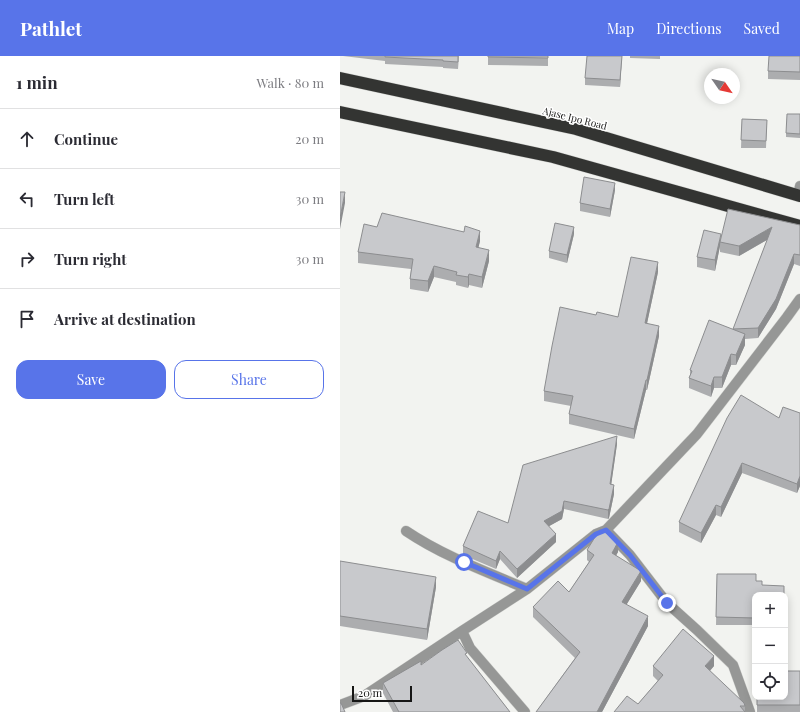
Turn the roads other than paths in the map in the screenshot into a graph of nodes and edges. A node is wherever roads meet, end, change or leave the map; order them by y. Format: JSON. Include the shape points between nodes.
{"nodes":[{"id":1,"x":340,"y":78,"type":"edge"},
{"id":2,"x":340,"y":112,"type":"edge"},
{"id":3,"x":799,"y":193,"type":"edge"},
{"id":4,"x":800,"y":226,"type":"edge"},
{"id":5,"x":800,"y":299,"type":"edge"},
{"id":6,"x":606,"y":530,"type":"junction"},
{"id":7,"x":406,"y":532,"type":"dead end"},
{"id":8,"x":527,"y":589,"type":"junction"},
{"id":9,"x":462,"y":631,"type":"junction"},
{"id":10,"x":340,"y":705,"type":"edge"},
{"id":11,"x":525,"y":712,"type":"edge"},
{"id":12,"x":750,"y":712,"type":"edge"}],
"edges":[{"from":1,"to":3,"type":"highway","name":"Ajase Ipo Road","via":[[576,129]]},
{"from":2,"to":4,"type":"highway","via":[[553,157]]},
{"from":5,"to":6,"type":"street","via":[[697,434]]},
{"from":6,"to":8,"type":"street","via":[[596,534]]},
{"from":6,"to":12,"type":"street","via":[[630,555],[667,603],[733,664]]},
{"from":7,"to":8,"type":"street","via":[[464,562]]},
{"from":8,"to":9,"type":"street"},
{"from":9,"to":10,"type":"street","via":[[364,696]]},
{"from":9,"to":11,"type":"street","via":[[470,648]]}]}
